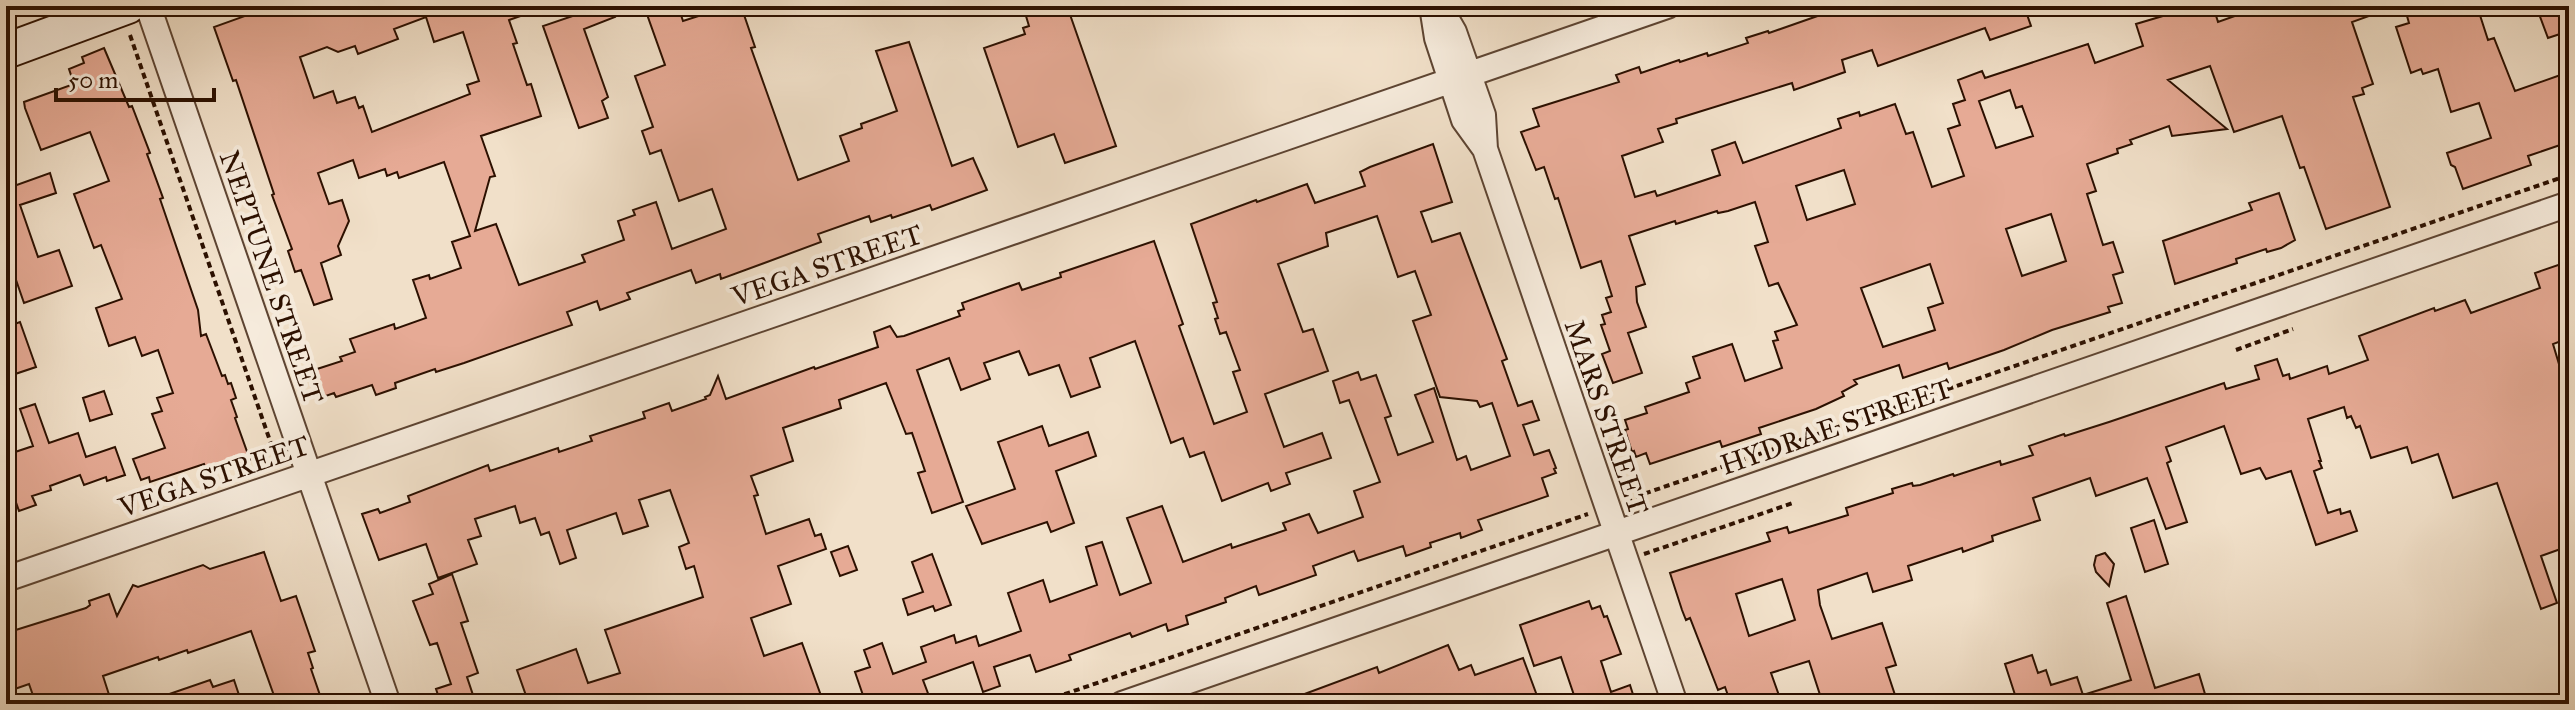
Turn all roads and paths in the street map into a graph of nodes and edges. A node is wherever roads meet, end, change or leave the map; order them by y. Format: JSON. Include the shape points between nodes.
{"nodes":[{"id":1,"x":148,"y":6,"type":"edge"},
{"id":2,"x":1432,"y":6,"type":"edge"},
{"id":3,"x":1439,"y":6,"type":"edge"},
{"id":4,"x":1667,"y":6,"type":"edge"},
{"id":5,"x":129,"y":21,"type":"edge"},
{"id":6,"x":6,"y":51,"type":"edge"},
{"id":7,"x":1460,"y":78,"type":"junction"},
{"id":8,"x":2569,"y":175,"type":"edge"},
{"id":9,"x":2569,"y":204,"type":"edge"},
{"id":10,"x":2293,"y":329,"type":"dead end"},
{"id":11,"x":2236,"y":350,"type":"dead end"},
{"id":12,"x":309,"y":475,"type":"junction"},
{"id":13,"x":285,"y":483,"type":"junction"},
{"id":14,"x":1793,"y":503,"type":"dead end"},
{"id":15,"x":1607,"y":507,"type":"junction"},
{"id":16,"x":1616,"y":533,"type":"junction"},
{"id":17,"x":1625,"y":559,"type":"junction"},
{"id":18,"x":6,"y":579,"type":"edge"},
{"id":19,"x":388,"y":704,"type":"edge"},
{"id":20,"x":1036,"y":704,"type":"edge"},
{"id":21,"x":1122,"y":704,"type":"edge"},
{"id":22,"x":1675,"y":704,"type":"edge"}],
"edges":[{"from":1,"to":12,"type":"street","name":"NEPTUNE STREET"},
{"from":2,"to":7,"type":"street","name":"MARS STREET","via":[[1437,38]]},
{"from":3,"to":7,"type":"street","name":"MARS STREET","via":[[1454,32]]},
{"from":4,"to":7,"type":"street","name":"VEGA STREET"},
{"from":5,"to":6,"type":"main road"},
{"from":5,"to":13,"type":"path"},
{"from":7,"to":12,"type":"street","name":"VEGA STREET"},
{"from":7,"to":15,"type":"street","name":"MARS STREET","via":[[1483,115],[1485,149]]},
{"from":8,"to":15,"type":"path"},
{"from":9,"to":16,"type":"street","name":"HYDRAE STREET"},
{"from":10,"to":11,"type":"path"},
{"from":12,"to":13,"type":"street","name":"VEGA STREET"},
{"from":12,"to":19,"type":"street","name":"NEPTUNE STREET"},
{"from":13,"to":18,"type":"street","name":"VEGA STREET"},
{"from":14,"to":17,"type":"path"},
{"from":15,"to":16,"type":"street","name":"MARS STREET"},
{"from":15,"to":20,"type":"path"},
{"from":16,"to":17,"type":"street","name":"MARS STREET"},
{"from":16,"to":21,"type":"street","name":"HYDRAE STREET"},
{"from":17,"to":22,"type":"street","name":"MARS STREET"}]}
